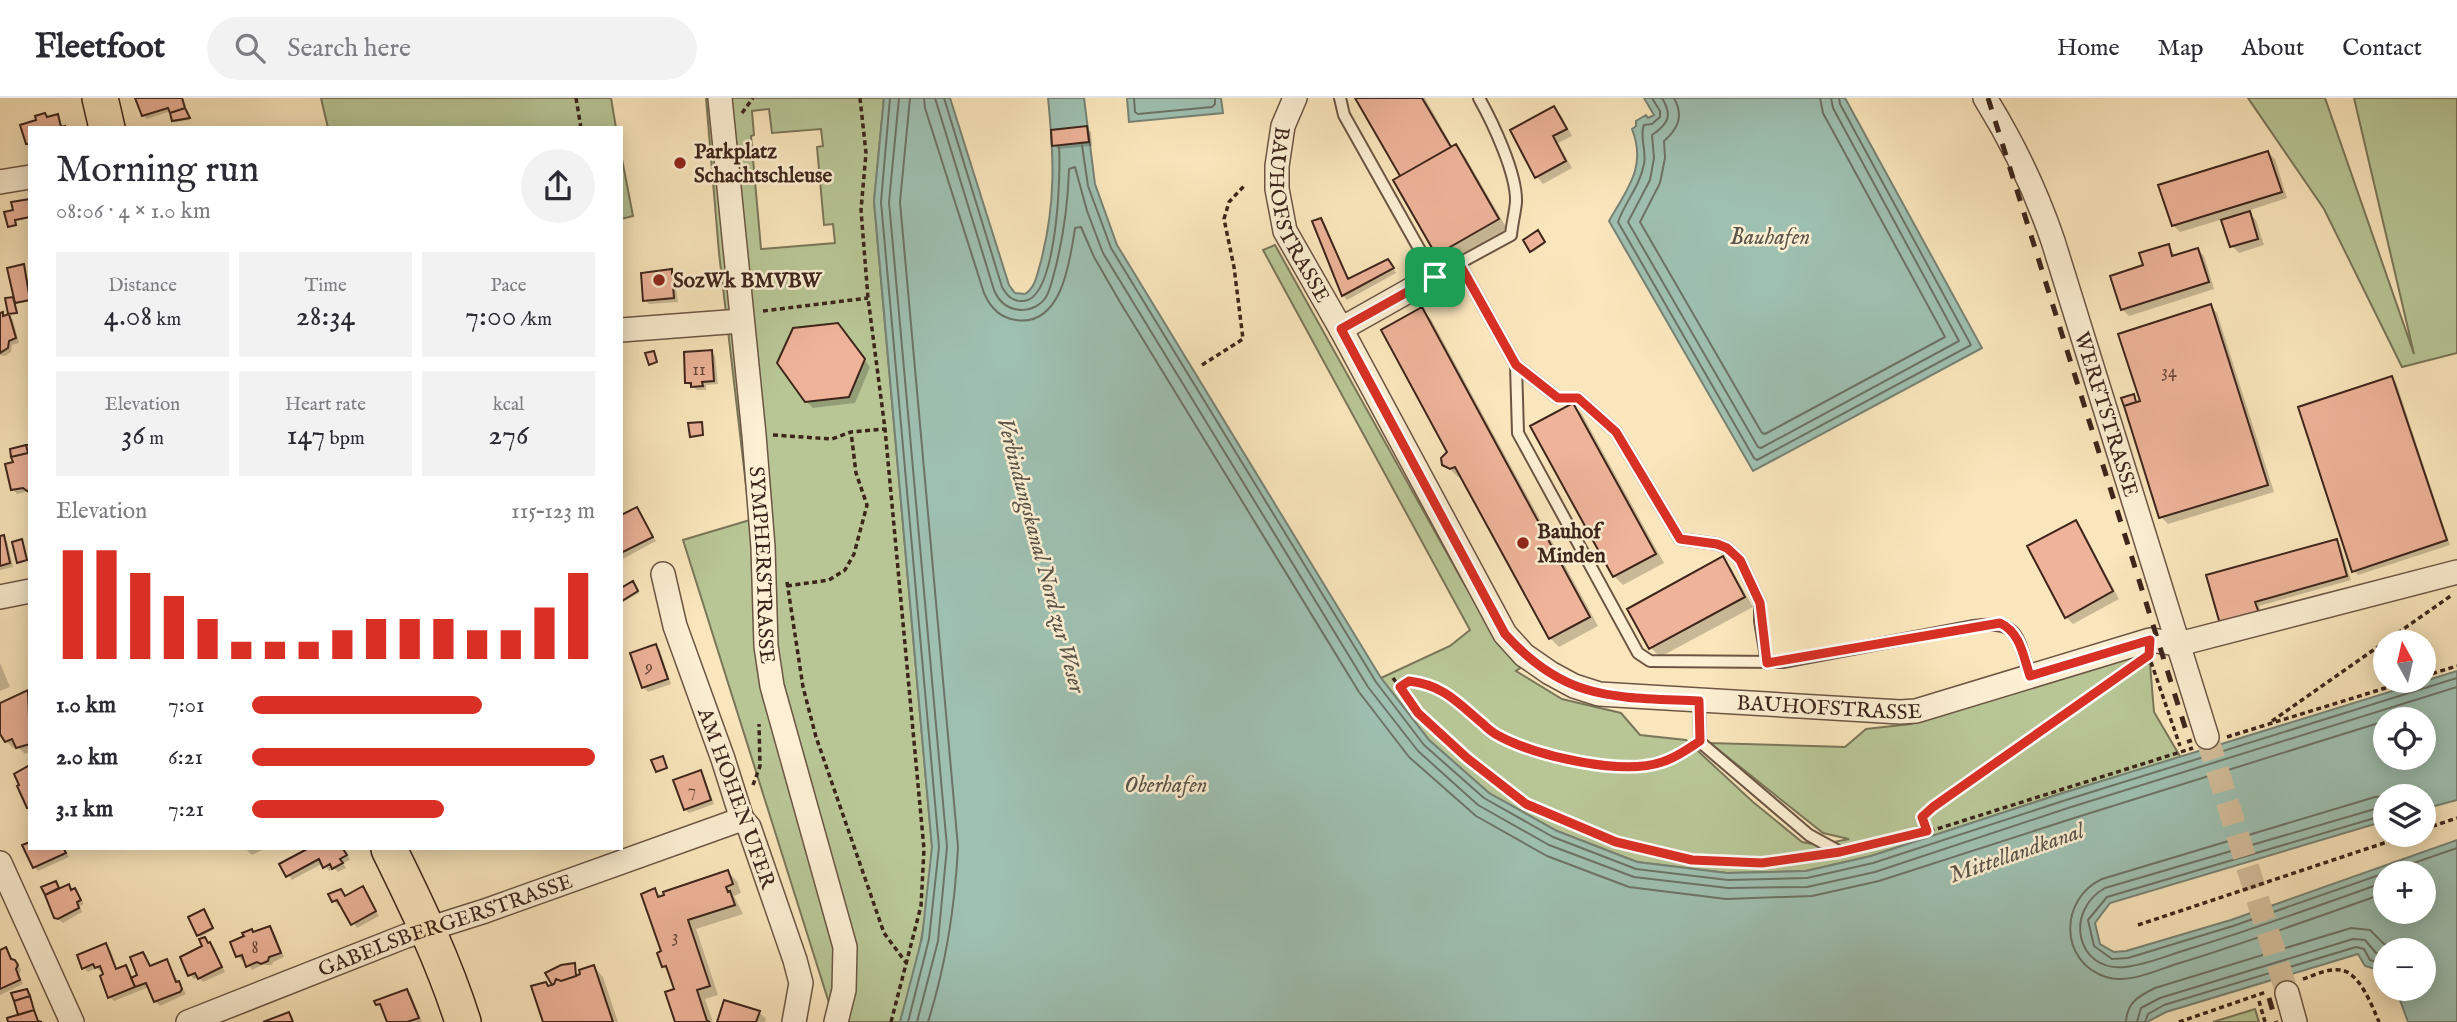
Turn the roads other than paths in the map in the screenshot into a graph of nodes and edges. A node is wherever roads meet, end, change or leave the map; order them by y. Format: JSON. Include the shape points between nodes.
{"nodes":[{"id":1,"x":100,"y":98,"type":"edge"},
{"id":2,"x":1296,"y":98,"type":"edge"},
{"id":3,"x":1340,"y":98,"type":"edge"},
{"id":4,"x":1479,"y":98,"type":"edge"},
{"id":5,"x":1985,"y":98,"type":"edge"},
{"id":6,"x":728,"y":104,"type":"edge"},
{"id":7,"x":107,"y":126,"type":"edge"},
{"id":8,"x":28,"y":177,"type":"edge"},
{"id":9,"x":0,"y":182,"type":"edge"},
{"id":10,"x":1459,"y":263,"type":"junction"},
{"id":11,"x":1435,"y":277,"type":"junction"},
{"id":12,"x":1412,"y":289,"type":"joint"},
{"id":13,"x":741,"y":318,"type":"junction"},
{"id":14,"x":1341,"y":329,"type":"junction"},
{"id":15,"x":623,"y":330,"type":"edge"},
{"id":16,"x":1516,"y":365,"type":"junction"},
{"id":17,"x":2457,"y":572,"type":"edge"},
{"id":18,"x":663,"y":574,"type":"dead end"},
{"id":19,"x":28,"y":591,"type":"edge"},
{"id":20,"x":0,"y":597,"type":"edge"},
{"id":21,"x":2179,"y":644,"type":"junction"},
{"id":22,"x":1767,"y":663,"type":"junction"},
{"id":23,"x":2030,"y":676,"type":"junction"},
{"id":24,"x":1699,"y":701,"type":"junction"},
{"id":25,"x":2208,"y":741,"type":"tunnel mouth"},
{"id":26,"x":743,"y":819,"type":"junction"},
{"id":27,"x":389,"y":850,"type":"edge"},
{"id":28,"x":1840,"y":852,"type":"road end"},
{"id":29,"x":0,"y":863,"type":"edge"},
{"id":30,"x":428,"y":929,"type":"junction"},
{"id":31,"x":2283,"y":989,"type":"tunnel mouth"},
{"id":32,"x":72,"y":1022,"type":"edge"},
{"id":33,"x":188,"y":1022,"type":"edge"},
{"id":34,"x":463,"y":1022,"type":"edge"},
{"id":35,"x":794,"y":1022,"type":"edge"},
{"id":36,"x":836,"y":1022,"type":"edge"},
{"id":37,"x":2295,"y":1022,"type":"edge"}],
"edges":[{"from":1,"to":7,"type":"main road"},
{"from":2,"to":14,"type":"street","name":"BAUHOFSTRASSE","via":[[1283,127],[1277,166],[1284,231]]},
{"from":3,"to":11,"type":"lane","via":[[1349,126]]},
{"from":4,"to":10,"type":"lane","via":[[1510,169],[1516,200],[1511,235]]},
{"from":5,"to":21,"type":"street","name":"WERFTSTRASSE","via":[[2020,162],[2053,241]]},
{"from":6,"to":13,"type":"street","name":"SYMPHERSTRASSE"},
{"from":8,"to":9,"type":"street"},
{"from":10,"to":11,"type":"lane"},
{"from":10,"to":16,"type":"lane"},
{"from":11,"to":12,"type":"lane"},
{"from":12,"to":14,"type":"street","name":"BAUHOFSTRASSE"},
{"from":13,"to":15,"type":"street"},
{"from":13,"to":36,"type":"street","name":"SYMPHERSTRASSE","via":[[763,435],[766,646],[772,686],[845,947],[844,990]]},
{"from":14,"to":24,"type":"street","name":"BAUHOFSTRASSE","via":[[1505,634],[1524,655],[1573,686],[1599,694]]},
{"from":16,"to":22,"type":"lane","via":[[1558,398],[1578,398],[1616,432],[1680,539],[1717,544],[1740,560],[1760,603]]},
{"from":16,"to":22,"type":"lane","via":[[1518,433],[1639,653],[1650,661]]},
{"from":17,"to":21,"type":"street","name":"BAUHOFSTRASSE"},
{"from":18,"to":26,"type":"street","name":"AM HOHEN UFER","via":[[675,626]]},
{"from":19,"to":20,"type":"street"},
{"from":21,"to":23,"type":"street","name":"BAUHOFSTRASSE","via":[[2150,640]]},
{"from":21,"to":25,"type":"street","name":"WERFTSTRASSE"},
{"from":22,"to":23,"type":"lane","via":[[2000,623],[2017,637]]},
{"from":23,"to":24,"type":"street","name":"BAUHOFSTRASSE","via":[[1900,712]]},
{"from":24,"to":28,"type":"lane","via":[[1700,741],[1809,835]]},
{"from":26,"to":30,"type":"street","name":"GABELSBERGERSTRASSE"},
{"from":26,"to":35,"type":"street","name":"AM HOHEN UFER","via":[[801,983]]},
{"from":27,"to":30,"type":"main road"},
{"from":29,"to":32,"type":"street"},
{"from":30,"to":33,"type":"street","name":"GABELSBERGERSTRASSE"},
{"from":30,"to":34,"type":"main road"},
{"from":31,"to":37,"type":"street"}]}
